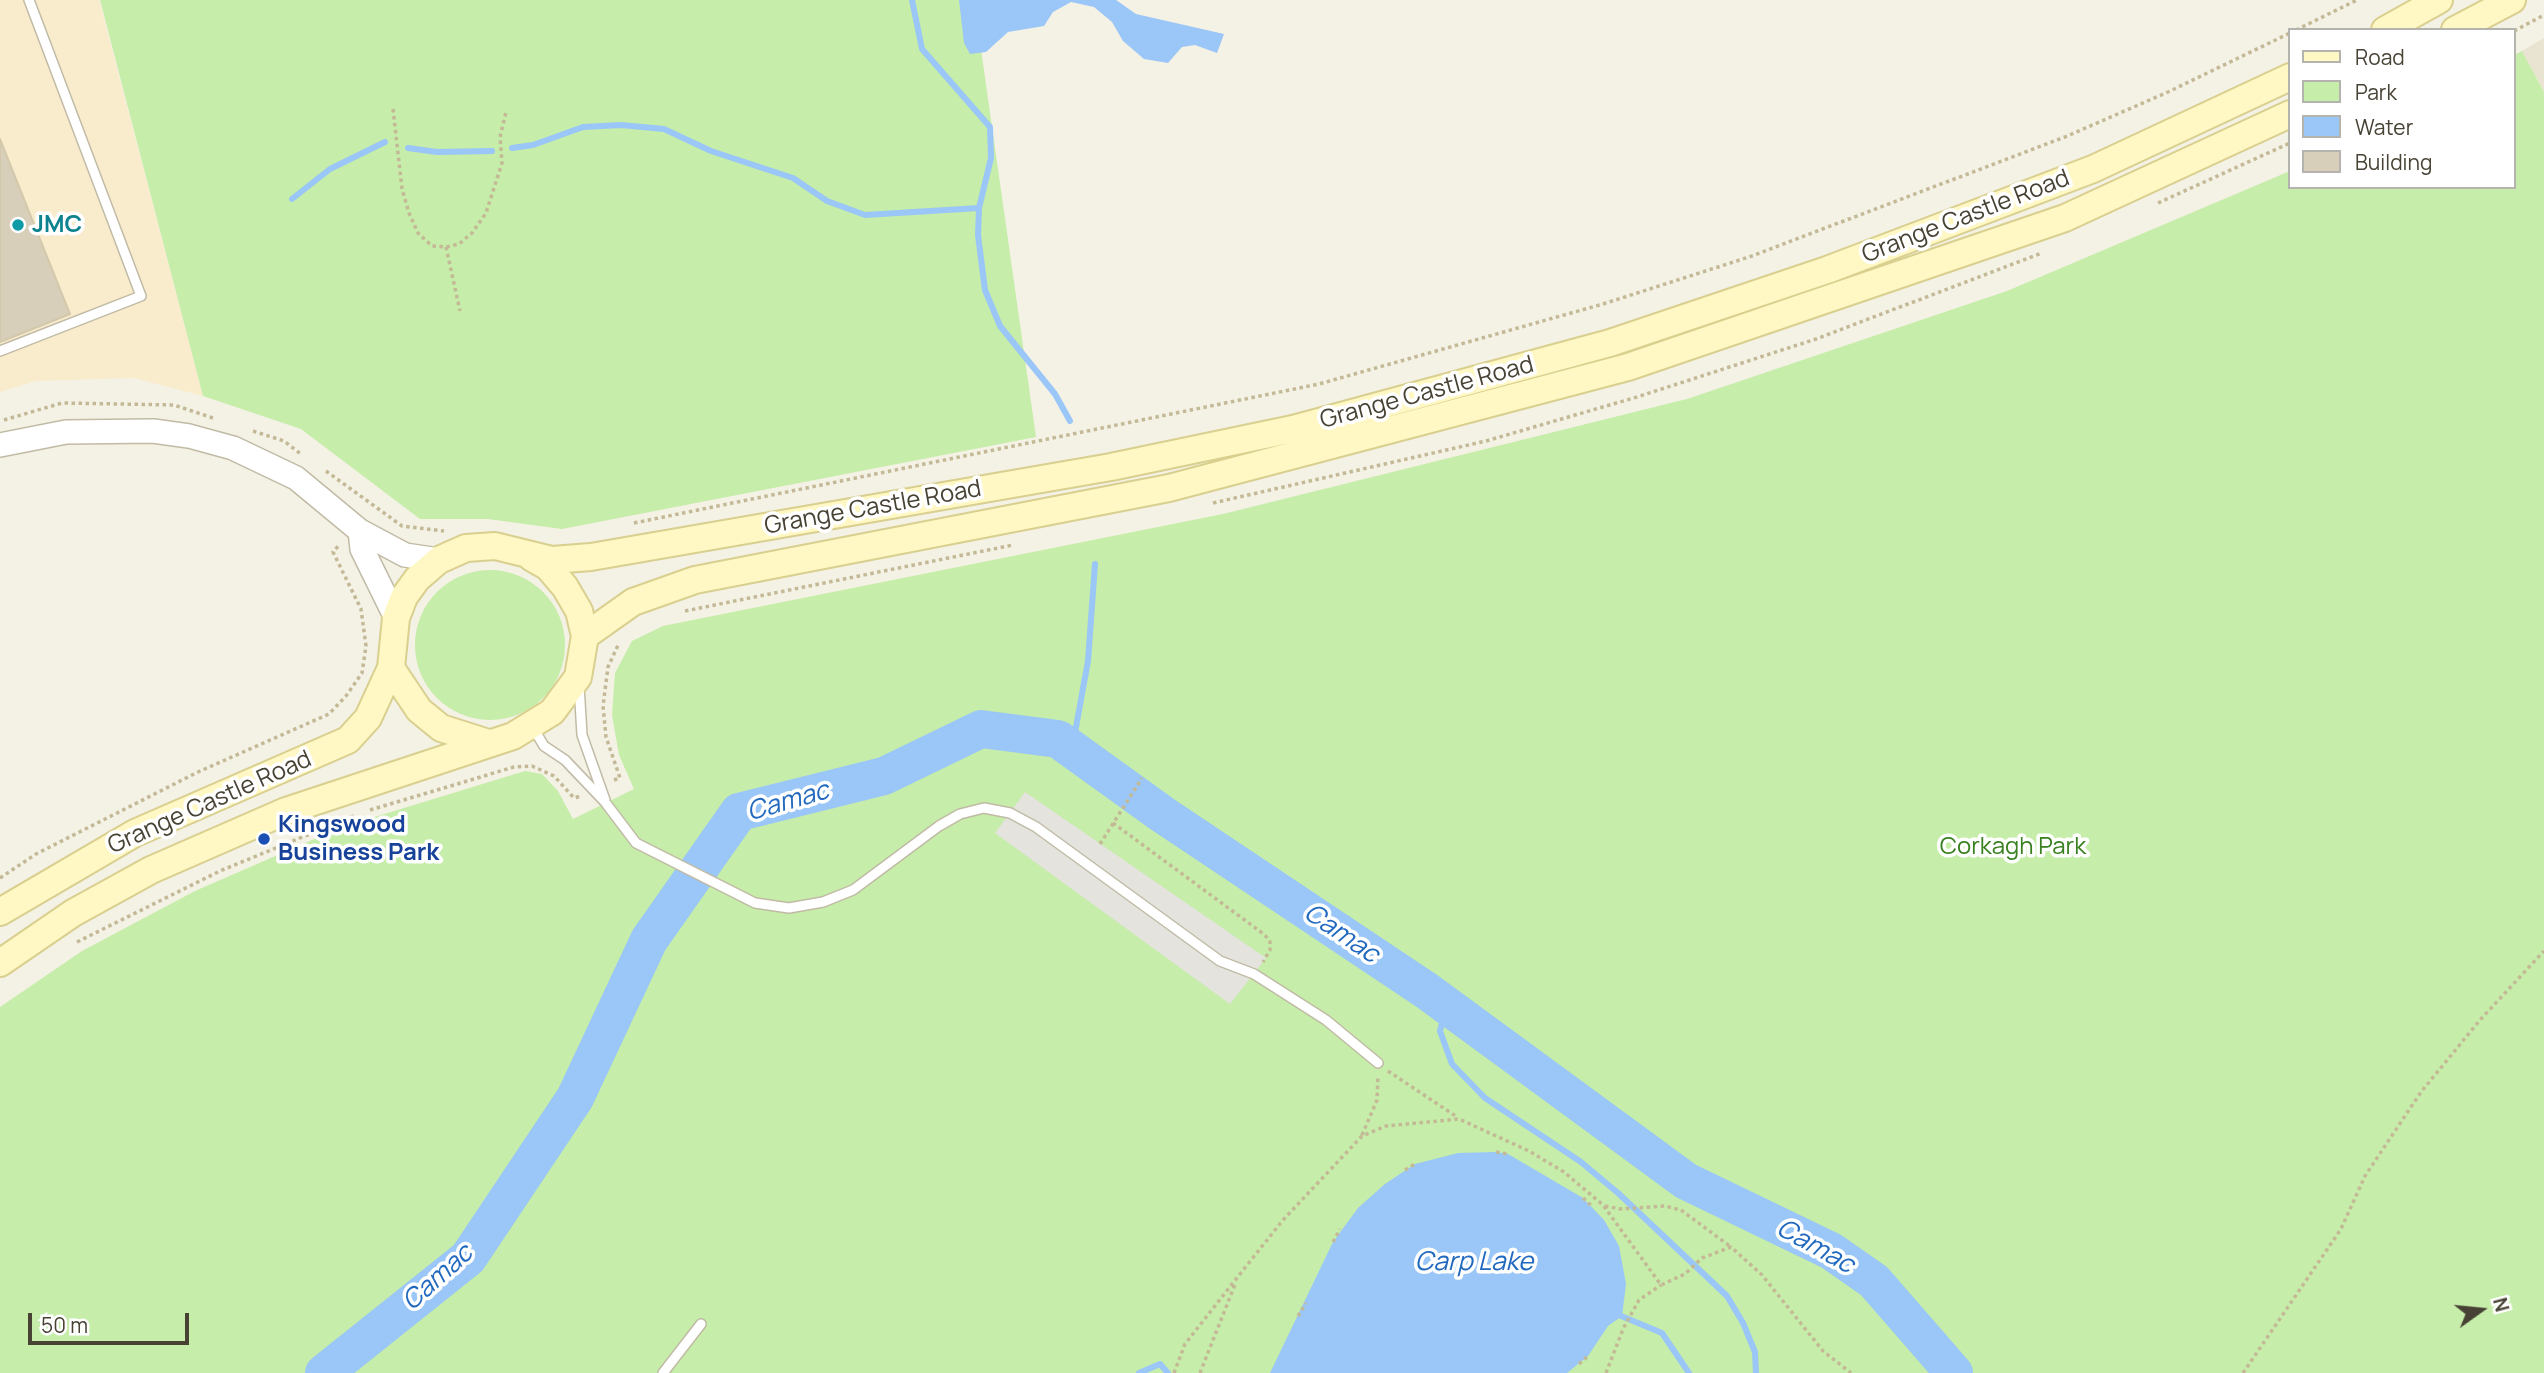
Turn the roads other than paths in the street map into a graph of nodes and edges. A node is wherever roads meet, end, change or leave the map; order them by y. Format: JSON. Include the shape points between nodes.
{"nodes":[{"id":1,"x":29,"y":0,"type":"edge"},
{"id":2,"x":2439,"y":0,"type":"edge"},
{"id":3,"x":2512,"y":0,"type":"edge"},
{"id":4,"x":2389,"y":28,"type":"edge"},
{"id":5,"x":2459,"y":28,"type":"edge"},
{"id":6,"x":2288,"y":78,"type":"edge"},
{"id":7,"x":2288,"y":115,"type":"edge"},
{"id":8,"x":0,"y":351,"type":"edge"},
{"id":9,"x":0,"y":445,"type":"edge"},
{"id":10,"x":360,"y":531,"type":"junction"},
{"id":11,"x":524,"y":553,"type":"junction"},
{"id":12,"x":439,"y":560,"type":"junction"},
{"id":13,"x":396,"y":618,"type":"junction"},
{"id":14,"x":585,"y":636,"type":"junction"},
{"id":15,"x":391,"y":668,"type":"junction"},
{"id":16,"x":578,"y":677,"type":"junction"},
{"id":17,"x":531,"y":725,"type":"junction"},
{"id":18,"x":488,"y":743,"type":"junction"},
{"id":19,"x":605,"y":802,"type":"junction"},
{"id":20,"x":0,"y":912,"type":"edge"},
{"id":21,"x":0,"y":963,"type":"edge"},
{"id":22,"x":1378,"y":1063,"type":"road end"},
{"id":23,"x":701,"y":1324,"type":"dead end"},
{"id":24,"x":663,"y":1373,"type":"edge"}],
"edges":[{"from":1,"to":8,"type":"lane","via":[[141,296]]},
{"from":2,"to":4,"type":"main road"},
{"from":3,"to":5,"type":"main road"},
{"from":6,"to":11,"type":"main road","name":"Grange Castle Road","via":[[2094,169],[1827,270],[1609,344],[1446,388],[1293,429],[1098,469],[591,557],[552,560]]},
{"from":7,"to":14,"type":"main road","name":"Grange Castle Road","via":[[2065,218],[1628,367],[1169,488],[695,580],[633,602]]},
{"from":9,"to":10,"type":"street","via":[[66,432],[189,436],[233,448],[296,478]]},
{"from":10,"to":12,"type":"street","via":[[405,555]]},
{"from":10,"to":13,"type":"street","via":[[362,549]]},
{"from":11,"to":12,"type":"main road","name":"Grange Castle Road","via":[[466,548]]},
{"from":11,"to":14,"type":"main road","name":"Grange Castle Road","via":[[548,567],[565,587],[579,611]]},
{"from":12,"to":13,"type":"main road","name":"Grange Castle Road","via":[[416,579]]},
{"from":13,"to":15,"type":"main road","name":"Grange Castle Road"},
{"from":14,"to":16,"type":"main road","name":"Grange Castle Road"},
{"from":15,"to":18,"type":"main road","via":[[419,710],[441,728]]},
{"from":15,"to":20,"type":"main road","name":"Grange Castle Road","via":[[368,718],[348,740],[135,834]]},
{"from":16,"to":17,"type":"main road","name":"Grange Castle Road","via":[[552,712]]},
{"from":16,"to":19,"type":"lane","via":[[582,735]]},
{"from":17,"to":18,"type":"main road","name":"Grange Castle Road"},
{"from":17,"to":19,"type":"lane","via":[[544,746],[565,760]]},
{"from":18,"to":21,"type":"main road","name":"Grange Castle Road","via":[[286,811],[164,864],[73,913]]},
{"from":19,"to":22,"type":"lane","via":[[636,843],[755,903],[789,908],[853,890],[960,814],[984,808],[1010,813],[1036,827],[1220,961],[1254,974],[1326,1020]]},
{"from":23,"to":24,"type":"lane"}]}
